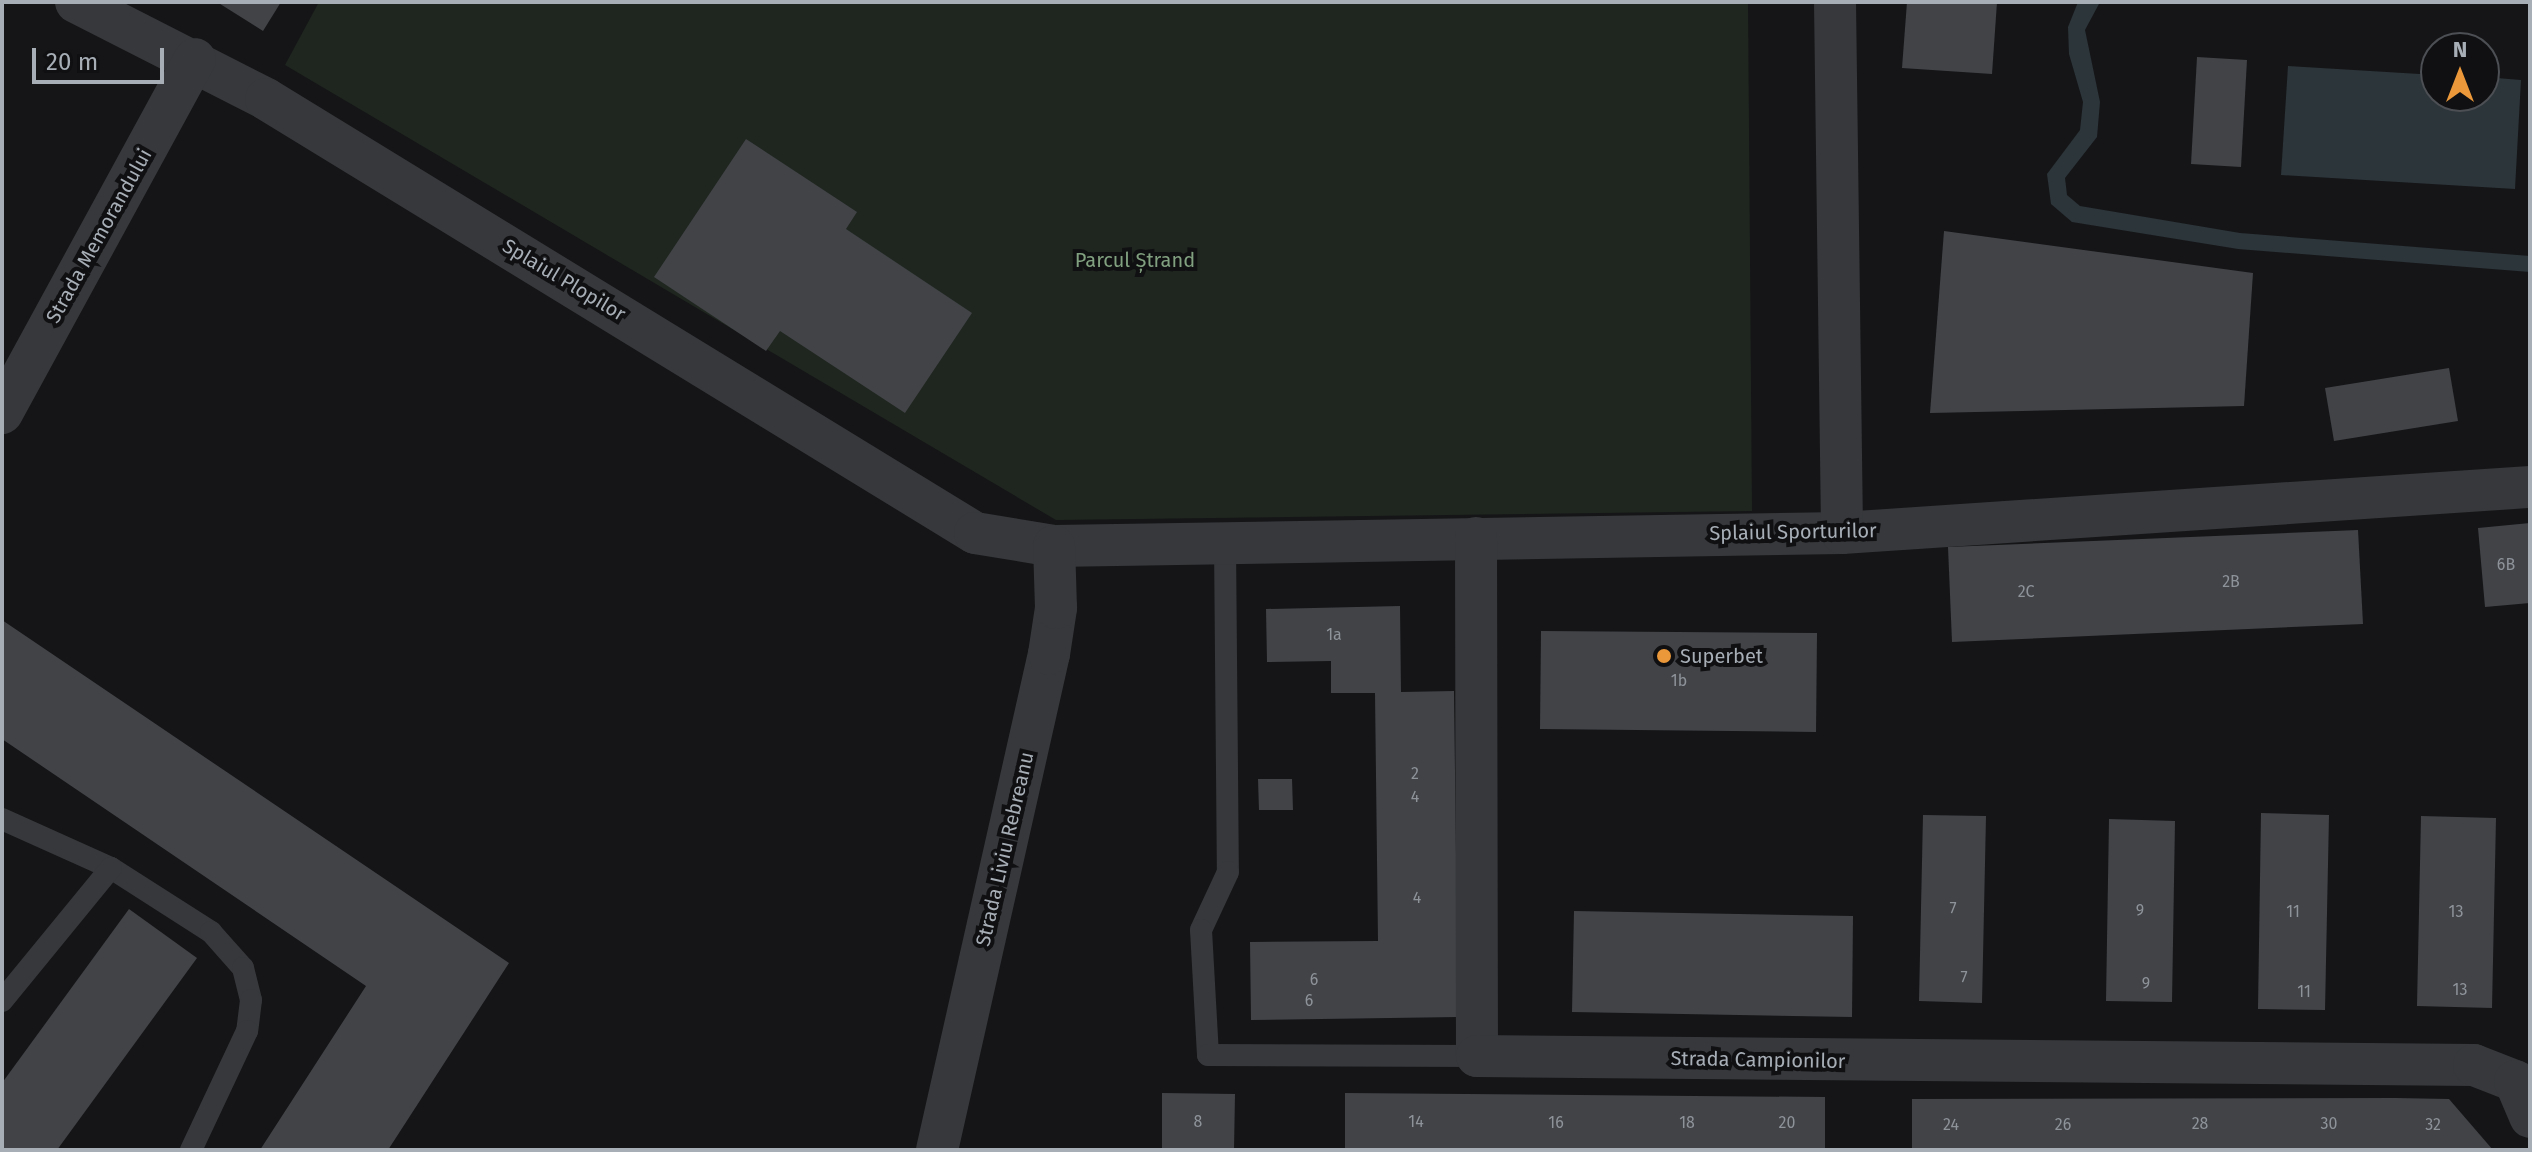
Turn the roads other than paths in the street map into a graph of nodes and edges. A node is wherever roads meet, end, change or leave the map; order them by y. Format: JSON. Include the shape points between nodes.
{"nodes":[{"id":1,"x":76,"y":2,"type":"edge"},
{"id":2,"x":1835,"y":2,"type":"edge"},
{"id":3,"x":195,"y":59,"type":"junction"},
{"id":4,"x":2,"y":413,"type":"edge"},
{"id":5,"x":2530,"y":487,"type":"edge"},
{"id":6,"x":1842,"y":533,"type":"junction"},
{"id":7,"x":1476,"y":538,"type":"junction"},
{"id":8,"x":1225,"y":542,"type":"junction"},
{"id":9,"x":1054,"y":546,"type":"junction"},
{"id":10,"x":2,"y":819,"type":"edge"},
{"id":11,"x":111,"y":868,"type":"junction"},
{"id":12,"x":2,"y":1001,"type":"edge"},
{"id":13,"x":1477,"y":1056,"type":"junction"},
{"id":14,"x":2530,"y":1117,"type":"edge"},
{"id":15,"x":191,"y":1150,"type":"edge"},
{"id":16,"x":937,"y":1150,"type":"edge"}],
"edges":[{"from":1,"to":3,"type":"street","name":"Splaiul Plopilor"},
{"from":2,"to":6,"type":"street"},
{"from":3,"to":4,"type":"street","name":"Strada Memorandului"},
{"from":3,"to":9,"type":"street","name":"Splaiul Plopilor","via":[[975,533]]},
{"from":5,"to":6,"type":"street","name":"Splaiul Sporturilor"},
{"from":6,"to":7,"type":"street","name":"Splaiul Sporturilor"},
{"from":7,"to":8,"type":"street","name":"Splaiul Sporturilor"},
{"from":7,"to":13,"type":"street"},
{"from":8,"to":9,"type":"street","name":"Splaiul Sporturilor"},
{"from":8,"to":13,"type":"lane","via":[[1228,872],[1201,930],[1208,1055]]},
{"from":9,"to":16,"type":"street","name":"Strada Liviu Rebreanu","via":[[1056,608],[1049,654]]},
{"from":10,"to":11,"type":"lane"},
{"from":11,"to":12,"type":"lane"},
{"from":11,"to":15,"type":"lane","via":[[211,932],[243,968],[251,1000],[247,1031]]},
{"from":13,"to":14,"type":"street","name":"Strada Campionilor","via":[[2474,1065],[2515,1081]]}]}
